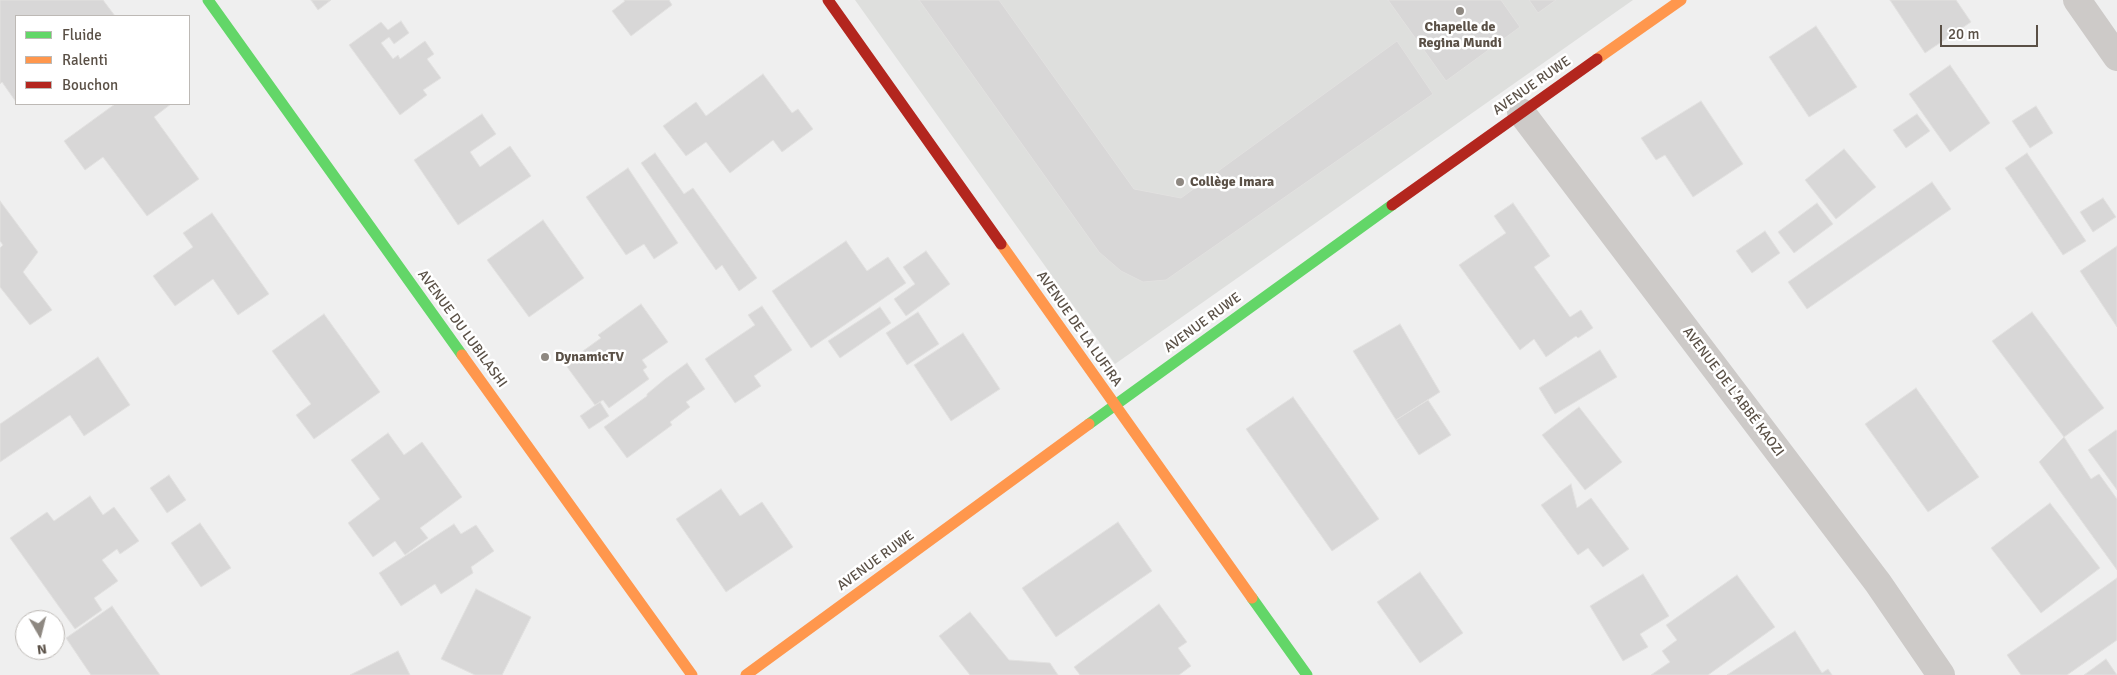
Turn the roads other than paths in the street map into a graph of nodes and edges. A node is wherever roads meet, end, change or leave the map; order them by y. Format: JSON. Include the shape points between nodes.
{"nodes":[{"id":1,"x":208,"y":0,"type":"edge"},
{"id":2,"x":828,"y":0,"type":"edge"},
{"id":3,"x":1681,"y":0,"type":"edge"},
{"id":4,"x":2077,"y":0,"type":"edge"},
{"id":5,"x":2117,"y":57,"type":"edge"},
{"id":6,"x":1521,"y":112,"type":"junction"},
{"id":7,"x":1114,"y":405,"type":"junction"},
{"id":8,"x":692,"y":675,"type":"edge"},
{"id":9,"x":746,"y":675,"type":"edge"},
{"id":10,"x":1307,"y":675,"type":"edge"},
{"id":11,"x":1940,"y":675,"type":"edge"}],
"edges":[{"from":1,"to":8,"type":"street","name":"AVENUE DU LUBILASHI"},
{"from":2,"to":7,"type":"street","name":"AVENUE DE LA LUFIRA"},
{"from":3,"to":6,"type":"street","name":"AVENUE RUWE"},
{"from":4,"to":5,"type":"street"},
{"from":6,"to":7,"type":"street","name":"AVENUE RUWE"},
{"from":6,"to":11,"type":"street","name":"AVENUE DE L'ABBÉ KAOZI","via":[[1872,575]]},
{"from":7,"to":9,"type":"street","name":"AVENUE RUWE"},
{"from":7,"to":10,"type":"street","name":"AVENUE DE LA LUFIRA"}]}
